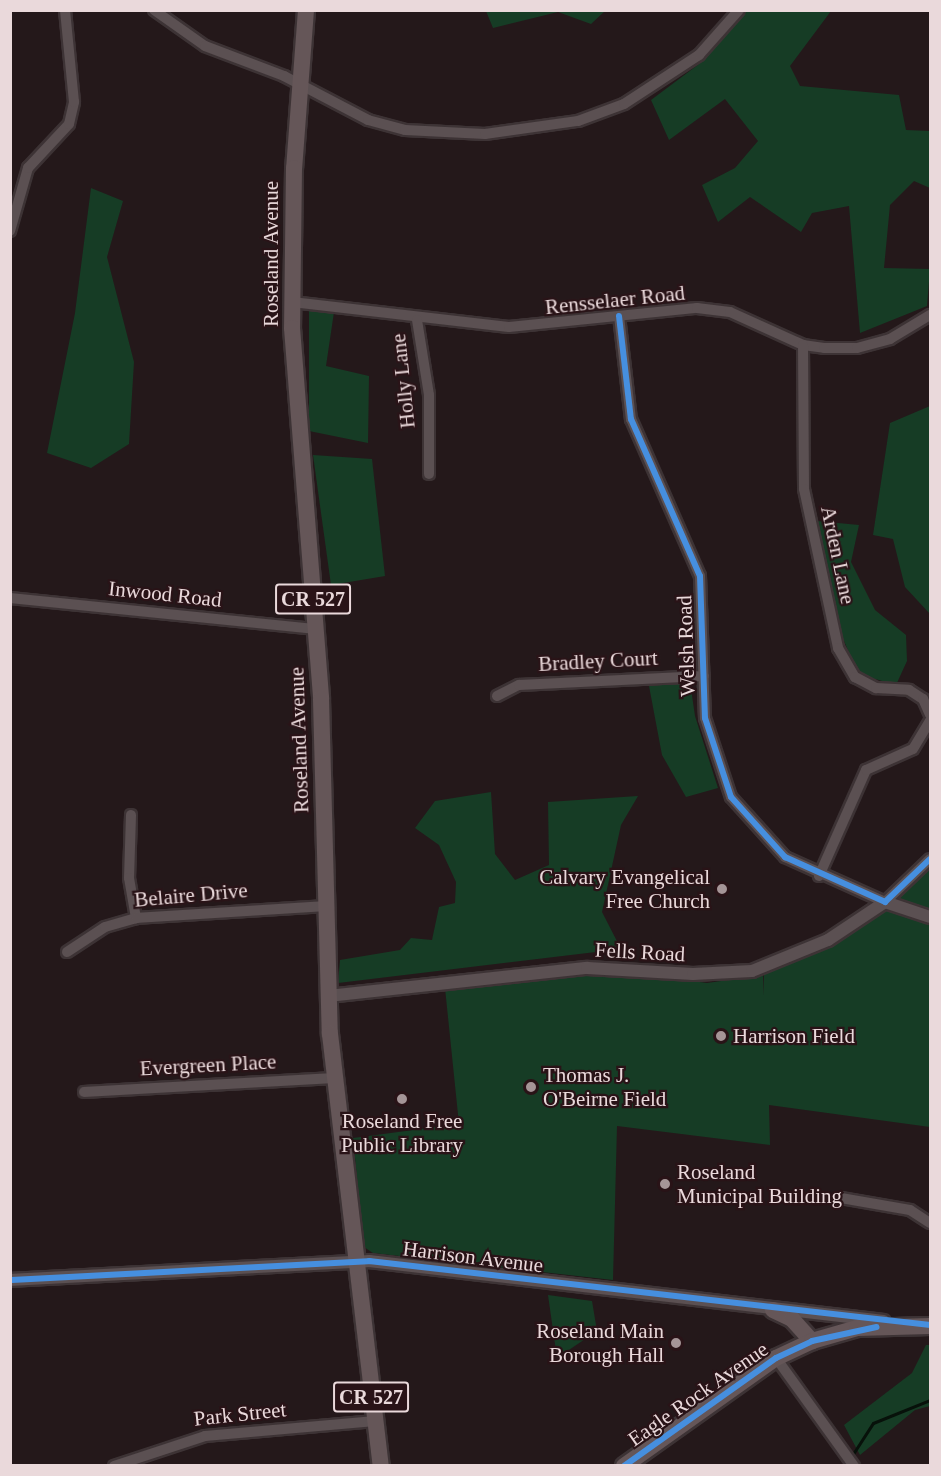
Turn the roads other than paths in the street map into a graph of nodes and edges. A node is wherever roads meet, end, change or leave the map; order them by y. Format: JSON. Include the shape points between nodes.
{"nodes":[{"id":1,"x":65,"y":10,"type":"edge"},
{"id":2,"x":154,"y":10,"type":"edge"},
{"id":3,"x":306,"y":10,"type":"edge"},
{"id":4,"x":739,"y":10,"type":"edge"},
{"id":5,"x":298,"y":83,"type":"junction"},
{"id":6,"x":10,"y":231,"type":"edge"},
{"id":7,"x":292,"y":302,"type":"junction"},
{"id":8,"x":619,"y":315,"type":"junction"},
{"id":9,"x":417,"y":320,"type":"junction"},
{"id":10,"x":930,"y":320,"type":"edge"},
{"id":11,"x":803,"y":345,"type":"junction"},
{"id":12,"x":429,"y":474,"type":"dead end"},
{"id":13,"x":10,"y":598,"type":"edge"},
{"id":14,"x":316,"y":629,"type":"junction"},
{"id":15,"x":704,"y":676,"type":"junction"},
{"id":16,"x":496,"y":696,"type":"dead end"},
{"id":17,"x":930,"y":715,"type":"edge"},
{"id":18,"x":930,"y":721,"type":"edge"},
{"id":19,"x":131,"y":815,"type":"dead end"},
{"id":20,"x":930,"y":859,"type":"edge"},
{"id":21,"x":819,"y":876,"type":"junction"},
{"id":22,"x":885,"y":902,"type":"junction"},
{"id":23,"x":326,"y":906,"type":"junction"},
{"id":24,"x":930,"y":917,"type":"edge"},
{"id":25,"x":136,"y":918,"type":"junction"},
{"id":26,"x":67,"y":952,"type":"dead end"},
{"id":27,"x":328,"y":996,"type":"junction"},
{"id":28,"x":334,"y":1078,"type":"junction"},
{"id":29,"x":84,"y":1092,"type":"dead end"},
{"id":30,"x":841,"y":1198,"type":"dead end"},
{"id":31,"x":930,"y":1223,"type":"edge"},
{"id":32,"x":353,"y":1261,"type":"junction"},
{"id":33,"x":10,"y":1280,"type":"edge"},
{"id":34,"x":773,"y":1310,"type":"junction"},
{"id":35,"x":930,"y":1325,"type":"edge"},
{"id":36,"x":812,"y":1341,"type":"junction"},
{"id":37,"x":776,"y":1358,"type":"junction"},
{"id":38,"x":375,"y":1421,"type":"junction"},
{"id":39,"x":853,"y":1465,"type":"edge"},
{"id":40,"x":114,"y":1466,"type":"edge"},
{"id":41,"x":381,"y":1466,"type":"edge"},
{"id":42,"x":624,"y":1466,"type":"edge"}],
"edges":[{"from":1,"to":6,"type":"street","via":[[74,102],[69,124],[28,168]]},
{"from":2,"to":5,"type":"street","via":[[205,46]]},
{"from":3,"to":5,"type":"main road","name":"Roseland Avenue","number":"CR 527"},
{"from":4,"to":5,"type":"street","via":[[699,55],[649,91],[602,114],[549,126],[485,134],[405,130],[348,112]]},
{"from":5,"to":7,"type":"main road","name":"Roseland Avenue","number":"CR 527"},
{"from":7,"to":9,"type":"street","name":"Rensselaer Road"},
{"from":7,"to":14,"type":"main road","name":"Roseland Avenue","number":"CR 527"},
{"from":8,"to":9,"type":"street","name":"Rensselaer Road","via":[[509,327]]},
{"from":8,"to":11,"type":"street","name":"Rensselaer Road","via":[[667,309],[730,312]]},
{"from":8,"to":15,"type":"street","name":"Welsh Road","via":[[631,419],[700,576]]},
{"from":9,"to":12,"type":"street","name":"Holly Lane","via":[[429,395]]},
{"from":10,"to":11,"type":"street","name":"Rensselaer Road","via":[[890,339],[857,348]]},
{"from":11,"to":17,"type":"street","name":"Arden Lane","via":[[804,489],[838,648],[855,677],[876,688],[909,690],[923,699]]},
{"from":13,"to":14,"type":"street","name":"Inwood Road"},
{"from":14,"to":23,"type":"main road","name":"Roseland Avenue","number":"CR 527"},
{"from":15,"to":16,"type":"street","name":"Bradley Court","via":[[519,685]]},
{"from":15,"to":21,"type":"street","name":"Welsh Road","via":[[705,718],[731,797],[785,857]]},
{"from":18,"to":21,"type":"street","via":[[913,748],[866,770]]},
{"from":19,"to":25,"type":"street","via":[[129,878]]},
{"from":20,"to":22,"type":"street"},
{"from":21,"to":22,"type":"street","name":"Welsh Road"},
{"from":22,"to":24,"type":"street"},
{"from":22,"to":27,"type":"street","name":"Fells Road","via":[[828,940],[752,971],[693,975],[587,968]]},
{"from":23,"to":25,"type":"street","name":"Belaire Drive"},
{"from":23,"to":27,"type":"main road","name":"Roseland Avenue","number":"CR 527"},
{"from":25,"to":26,"type":"street","name":"Belaire Drive","via":[[105,927]]},
{"from":27,"to":28,"type":"main road","name":"Roseland Avenue","number":"CR 527"},
{"from":28,"to":29,"type":"street","name":"Evergreen Place"},
{"from":28,"to":32,"type":"main road","name":"Roseland Avenue","number":"CR 527"},
{"from":30,"to":31,"type":"street","via":[[910,1210]]},
{"from":32,"to":33,"type":"street","name":"Harrison Avenue"},
{"from":32,"to":34,"type":"street","name":"Harrison Avenue"},
{"from":32,"to":38,"type":"main road","name":"Roseland Avenue","number":"CR 527"},
{"from":34,"to":35,"type":"street","name":"Harrison Avenue"},
{"from":34,"to":36,"type":"main road","via":[[792,1319]]},
{"from":35,"to":36,"type":"main road","name":"Eagle Rock Avenue","via":[[857,1328]]},
{"from":36,"to":37,"type":"main road","name":"Eagle Rock Avenue"},
{"from":37,"to":39,"type":"street"},
{"from":37,"to":42,"type":"main road","name":"Eagle Rock Avenue"},
{"from":38,"to":40,"type":"street","name":"Park Street","via":[[206,1436]]},
{"from":38,"to":41,"type":"main road","name":"Roseland Avenue","number":"CR 527"}]}
